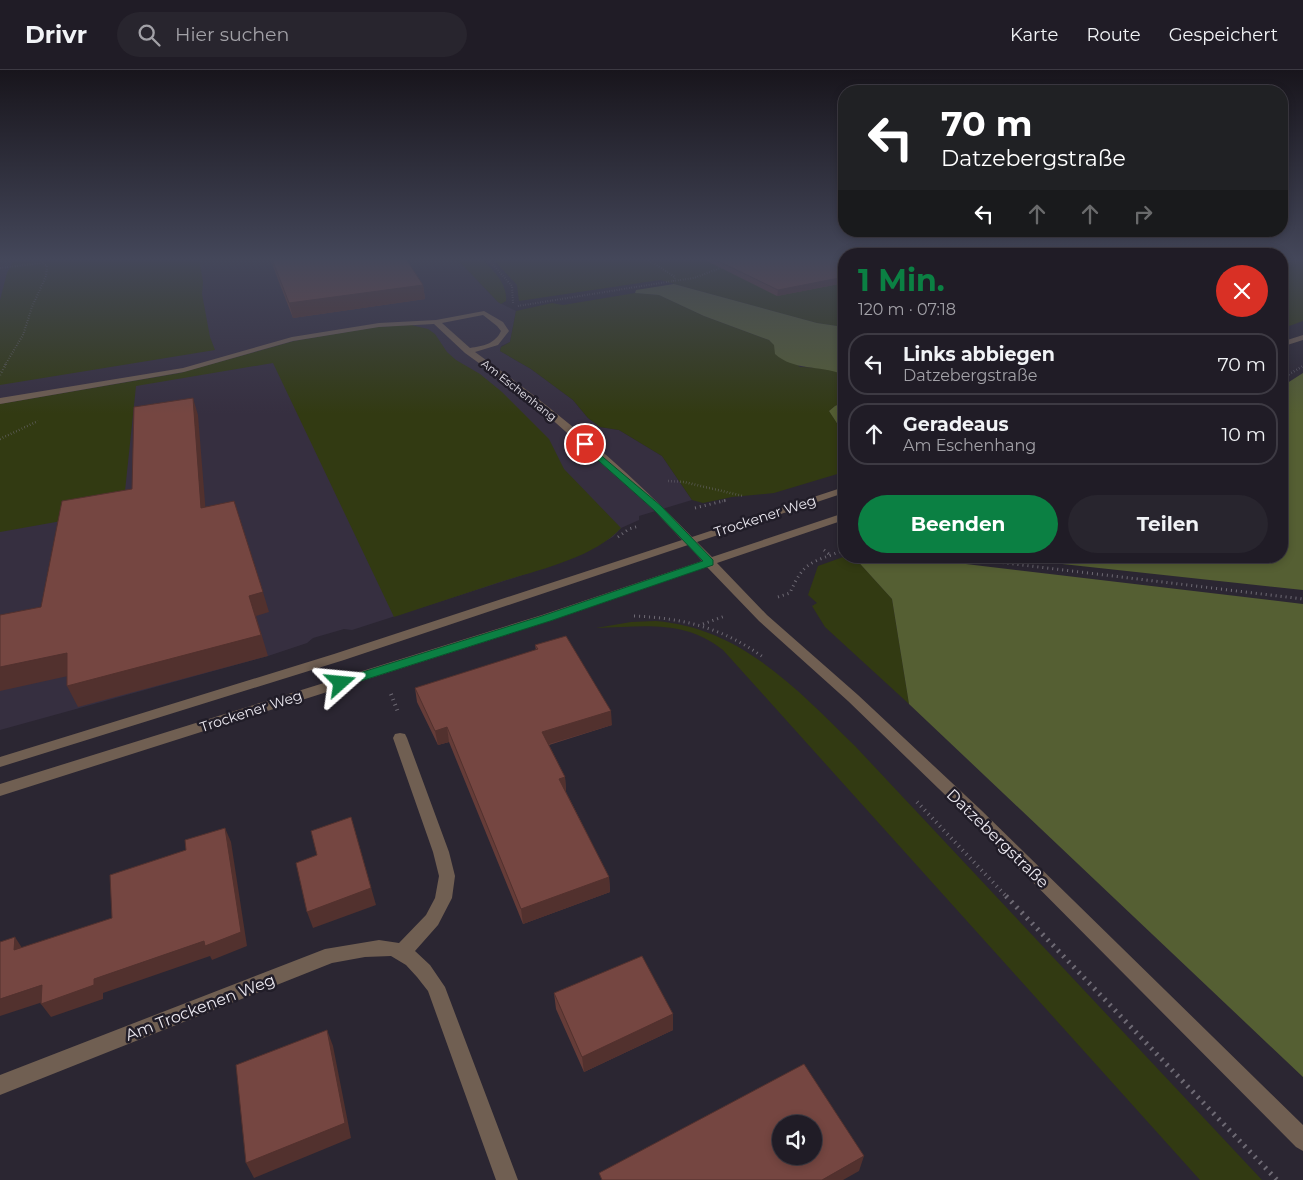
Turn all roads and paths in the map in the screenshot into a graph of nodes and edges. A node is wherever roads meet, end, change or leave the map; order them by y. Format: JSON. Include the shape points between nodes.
{"nodes":[{"id":1,"x":31,"y":311,"type":"edge"},
{"id":2,"x":436,"y":322,"type":"junction"},
{"id":3,"x":1303,"y":337,"type":"edge"},
{"id":4,"x":1288,"y":342,"type":"edge"},
{"id":5,"x":468,"y":351,"type":"junction"},
{"id":6,"x":1303,"y":366,"type":"edge"},
{"id":7,"x":1288,"y":375,"type":"edge"},
{"id":8,"x":0,"y":376,"type":"edge"},
{"id":9,"x":0,"y":401,"type":"edge"},
{"id":10,"x":624,"y":479,"type":"junction"},
{"id":11,"x":838,"y":492,"type":"edge"},
{"id":12,"x":749,"y":497,"type":"dead end"},
{"id":13,"x":838,"y":518,"type":"edge"},
{"id":14,"x":689,"y":541,"type":"junction"},
{"id":15,"x":710,"y":563,"type":"junction"},
{"id":16,"x":1002,"y":563,"type":"edge"},
{"id":17,"x":1303,"y":599,"type":"edge"},
{"id":18,"x":702,"y":624,"type":"dead end"},
{"id":19,"x":770,"y":662,"type":"dead end"},
{"id":20,"x":400,"y":738,"type":"dead end"},
{"id":21,"x":0,"y":762,"type":"edge"},
{"id":22,"x":0,"y":790,"type":"edge"},
{"id":23,"x":910,"y":794,"type":"dead end"},
{"id":24,"x":403,"y":951,"type":"junction"},
{"id":25,"x":0,"y":1085,"type":"edge"},
{"id":26,"x":1303,"y":1140,"type":"edge"},
{"id":27,"x":507,"y":1180,"type":"edge"},
{"id":28,"x":1277,"y":1180,"type":"edge"}],
"edges":[{"from":1,"to":8,"type":"path","via":[[24,335]]},
{"from":2,"to":5,"type":"street","name":"Am Eschenhang"},
{"from":2,"to":5,"type":"street","via":[[484,313],[505,331],[503,339],[496,344]]},
{"from":2,"to":9,"type":"street","via":[[379,325],[318,334],[184,370]]},
{"from":3,"to":4,"type":"street"},
{"from":5,"to":10,"type":"street","name":"Am Eschenhang","via":[[533,398]]},
{"from":6,"to":7,"type":"path"},
{"from":10,"to":12,"type":"path","via":[[684,482]]},
{"from":10,"to":14,"type":"street","name":"Am Eschenhang"},
{"from":11,"to":14,"type":"street","name":"Trockener Weg"},
{"from":13,"to":15,"type":"street","name":"Trockener Weg"},
{"from":14,"to":15,"type":"street","name":"Datzebergstraße"},
{"from":14,"to":21,"type":"street","name":"Trockener Weg","via":[[339,657]]},
{"from":15,"to":22,"type":"street","name":"Trockener Weg"},
{"from":15,"to":26,"type":"street","name":"Datzebergstraße","via":[[763,618],[975,814]]},
{"from":16,"to":17,"type":"path"},
{"from":18,"to":19,"type":"path","via":[[726,633]]},
{"from":20,"to":24,"type":"street","via":[[441,852],[446,876],[443,898],[432,920]]},
{"from":23,"to":28,"type":"path"},
{"from":24,"to":25,"type":"street","name":"Am Trockenen Weg","via":[[378,947],[331,955]]},
{"from":24,"to":27,"type":"street","via":[[421,965],[436,987]]}]}
